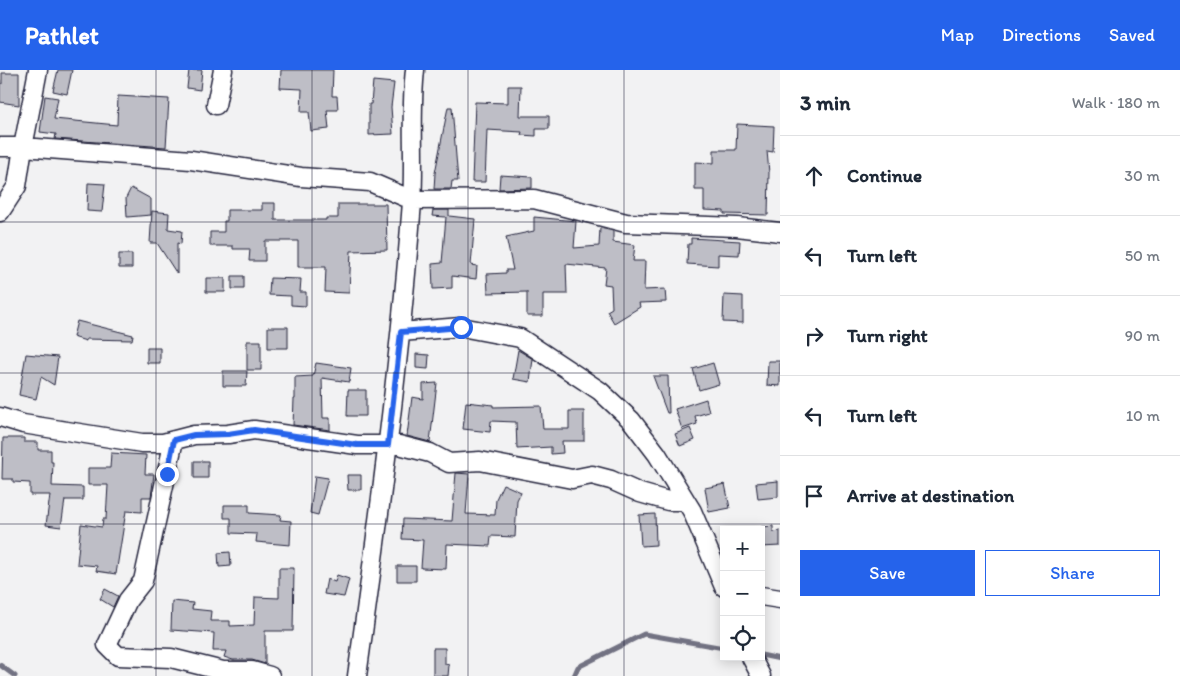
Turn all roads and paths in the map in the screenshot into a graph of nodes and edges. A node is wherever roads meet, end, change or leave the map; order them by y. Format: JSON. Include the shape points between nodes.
{"nodes":[{"id":1,"x":38,"y":70,"type":"edge"},
{"id":2,"x":223,"y":70,"type":"edge"},
{"id":3,"x":415,"y":70,"type":"edge"},
{"id":4,"x":216,"y":104,"type":"dead end"},
{"id":5,"x":0,"y":147,"type":"edge"},
{"id":6,"x":23,"y":147,"type":"junction"},
{"id":7,"x":412,"y":200,"type":"junction"},
{"id":8,"x":0,"y":212,"type":"edge"},
{"id":9,"x":780,"y":232,"type":"edge"},
{"id":10,"x":401,"y":332,"type":"junction"},
{"id":11,"x":0,"y":417,"type":"edge"},
{"id":12,"x":174,"y":440,"type":"junction"},
{"id":13,"x":388,"y":445,"type":"junction"},
{"id":14,"x":685,"y":501,"type":"junction"},
{"id":15,"x":720,"y":578,"type":"edge"},
{"id":16,"x":765,"y":597,"type":"edge"},
{"id":17,"x":780,"y":599,"type":"edge"},
{"id":18,"x":753,"y":661,"type":"edge"},
{"id":19,"x":270,"y":676,"type":"edge"},
{"id":20,"x":357,"y":676,"type":"edge"},
{"id":21,"x":761,"y":676,"type":"edge"}],
"edges":[{"from":1,"to":6,"type":"street"},
{"from":2,"to":4,"type":"street"},
{"from":3,"to":7,"type":"street"},
{"from":5,"to":6,"type":"street"},
{"from":6,"to":7,"type":"street","via":[[191,160],[301,177],[370,182]]},
{"from":6,"to":8,"type":"street","via":[[17,186]]},
{"from":7,"to":9,"type":"street","via":[[534,199],[626,222]]},
{"from":7,"to":10,"type":"street"},
{"from":10,"to":13,"type":"street"},
{"from":10,"to":14,"type":"street","via":[[461,327],[520,338],[600,391],[631,420],[657,454]]},
{"from":11,"to":12,"type":"street","via":[[23,424],[120,440],[163,443]]},
{"from":12,"to":13,"type":"street","via":[[254,430],[357,445]]},
{"from":12,"to":19,"type":"street","via":[[144,581],[128,600],[107,645],[118,656],[171,658],[223,671],[252,671]]},
{"from":13,"to":14,"type":"street","via":[[430,453],[449,463],[480,461],[572,479],[592,475],[668,501]]},
{"from":13,"to":20,"type":"street"},
{"from":14,"to":15,"type":"street"},
{"from":16,"to":17,"type":"street"},
{"from":18,"to":21,"type":"street"}]}
